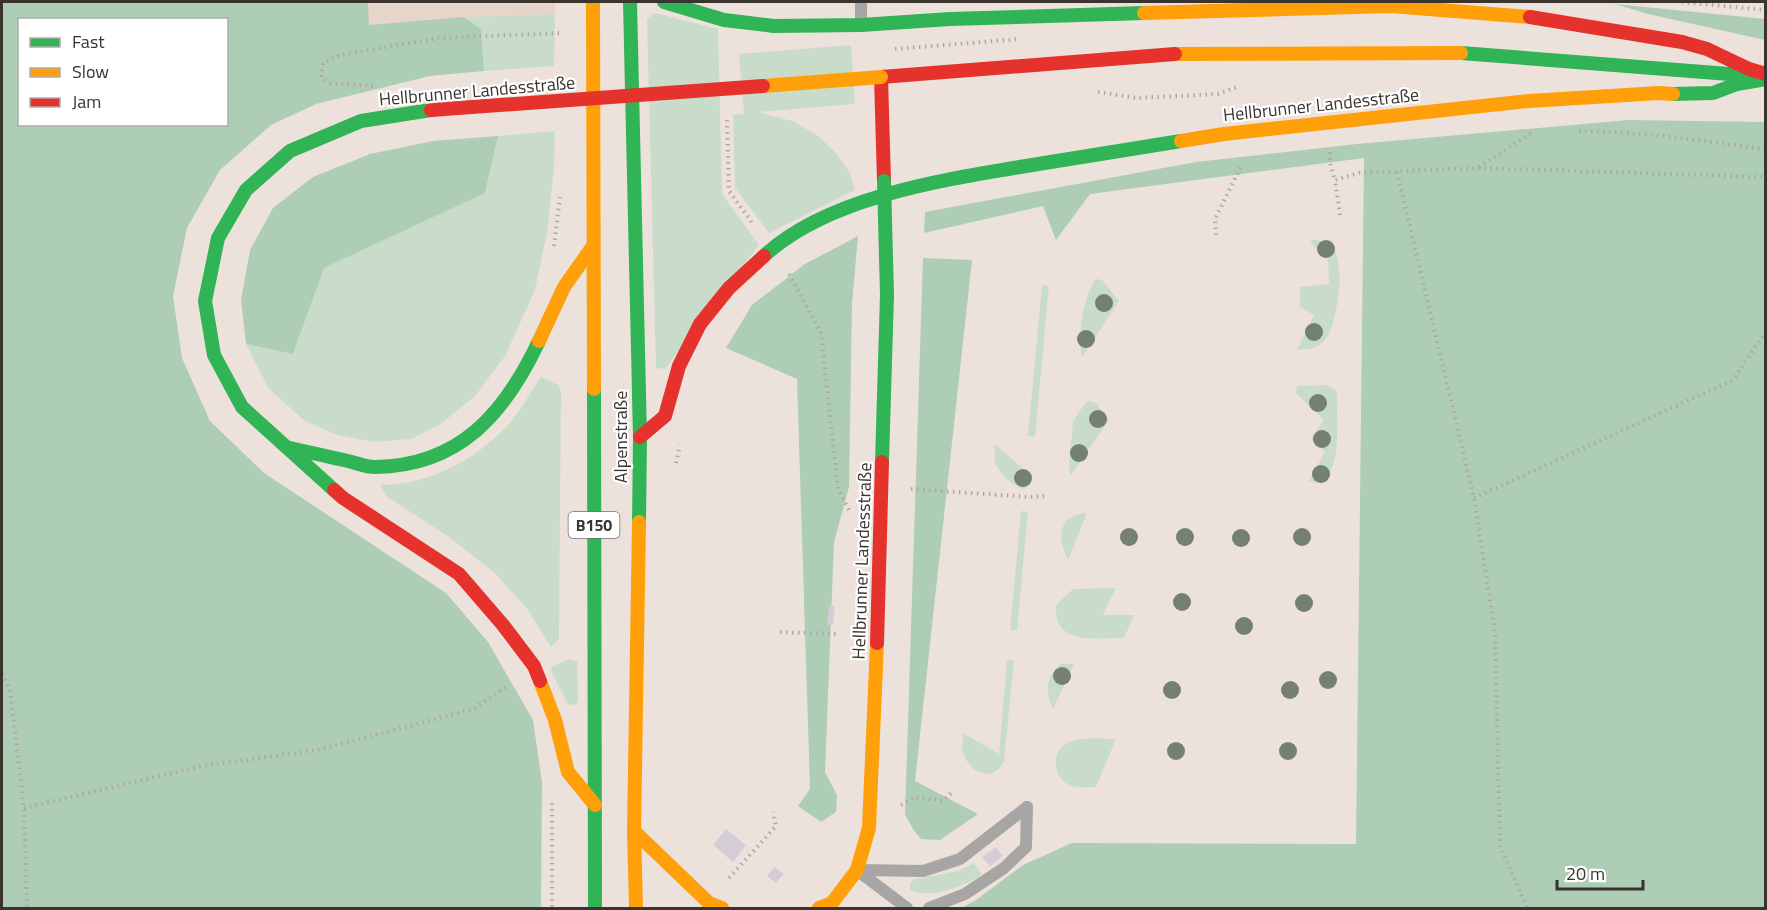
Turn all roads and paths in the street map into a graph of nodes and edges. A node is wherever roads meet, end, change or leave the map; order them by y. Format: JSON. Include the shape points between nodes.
{"nodes":[{"id":1,"x":593,"y":2,"type":"edge"},
{"id":2,"x":630,"y":2,"type":"edge"},
{"id":3,"x":664,"y":2,"type":"edge"},
{"id":4,"x":861,"y":2,"type":"edge"},
{"id":5,"x":1682,"y":2,"type":"edge"},
{"id":6,"x":1766,"y":10,"type":"edge"},
{"id":7,"x":562,"y":22,"type":"dead end"},
{"id":8,"x":861,"y":25,"type":"junction"},
{"id":9,"x":562,"y":33,"type":"junction"},
{"id":10,"x":562,"y":44,"type":"dead end"},
{"id":11,"x":881,"y":77,"type":"junction"},
{"id":12,"x":1766,"y":77,"type":"edge"},
{"id":13,"x":377,"y":86,"type":"dead end"},
{"id":14,"x":1533,"y":131,"type":"dead end"},
{"id":15,"x":1330,"y":143,"type":"dead end"},
{"id":16,"x":1246,"y":155,"type":"dead end"},
{"id":17,"x":1479,"y":168,"type":"junction"},
{"id":18,"x":1397,"y":172,"type":"junction"},
{"id":19,"x":1766,"y":177,"type":"edge"},
{"id":20,"x":1335,"y":180,"type":"junction"},
{"id":21,"x":561,"y":190,"type":"dead end"},
{"id":22,"x":1340,"y":215,"type":"dead end"},
{"id":23,"x":1216,"y":235,"type":"dead end"},
{"id":24,"x":554,"y":246,"type":"dead end"},
{"id":25,"x":593,"y":246,"type":"junction"},
{"id":26,"x":1766,"y":331,"type":"edge"},
{"id":27,"x":640,"y":437,"type":"junction"},
{"id":28,"x":680,"y":443,"type":"dead end"},
{"id":29,"x":286,"y":447,"type":"junction"},
{"id":30,"x":676,"y":463,"type":"dead end"},
{"id":31,"x":910,"y":489,"type":"dead end"},
{"id":32,"x":1048,"y":496,"type":"dead end"},
{"id":33,"x":1474,"y":498,"type":"junction"},
{"id":34,"x":780,"y":632,"type":"dead end"},
{"id":35,"x":836,"y":634,"type":"dead end"},
{"id":36,"x":2,"y":674,"type":"edge"},
{"id":37,"x":508,"y":684,"type":"dead end"},
{"id":38,"x":954,"y":790,"type":"dead end"},
{"id":39,"x":595,"y":805,"type":"junction"},
{"id":40,"x":900,"y":806,"type":"dead end"},
{"id":41,"x":24,"y":808,"type":"junction"},
{"id":42,"x":773,"y":812,"type":"dead end"},
{"id":43,"x":634,"y":831,"type":"junction"},
{"id":44,"x":857,"y":870,"type":"junction"},
{"id":45,"x":724,"y":884,"type":"dead end"},
{"id":46,"x":27,"y":909,"type":"edge"},
{"id":47,"x":595,"y":909,"type":"edge"},
{"id":48,"x":636,"y":909,"type":"edge"},
{"id":49,"x":722,"y":909,"type":"edge"},
{"id":50,"x":819,"y":909,"type":"edge"},
{"id":51,"x":907,"y":909,"type":"edge"},
{"id":52,"x":929,"y":909,"type":"edge"},
{"id":53,"x":1527,"y":909,"type":"edge"}],
"edges":[{"from":1,"to":25,"type":"main road","name":"Alpenstraße","number":"B150"},
{"from":2,"to":27,"type":"main road","name":"Alpenstraße","number":"B150"},
{"from":3,"to":8,"type":"main road","via":[[724,20],[774,26]]},
{"from":4,"to":8,"type":"lane"},
{"from":5,"to":6,"type":"path"},
{"from":7,"to":9,"type":"path"},
{"from":8,"to":12,"type":"main road","via":[[1391,6],[1534,17],[1682,42],[1707,49]]},
{"from":9,"to":10,"type":"path"},
{"from":9,"to":13,"type":"path","via":[[439,38],[340,55],[323,63],[321,77],[330,83]]},
{"from":11,"to":12,"type":"main road","name":"Hellbrunner Landesstraße","via":[[1169,54],[1454,52]]},
{"from":11,"to":29,"type":"main road","name":"Hellbrunner Landesstraße","bridge":true,"via":[[431,110],[362,121],[290,151],[246,190],[218,238],[205,301],[214,355],[242,407]]},
{"from":11,"to":44,"type":"main road","name":"Hellbrunner Landesstraße","bridge":true,"via":[[887,295],[879,614],[869,828]]},
{"from":12,"to":27,"type":"main road","name":"Hellbrunner Landesstraße","via":[[1713,93],[1528,101],[1224,134],[954,178],[854,204],[800,229],[771,249],[729,288],[700,324],[680,366],[665,416]]},
{"from":14,"to":17,"type":"path"},
{"from":15,"to":20,"type":"path"},
{"from":16,"to":23,"type":"path","via":[[1215,219]]},
{"from":17,"to":18,"type":"path"},
{"from":17,"to":19,"type":"path"},
{"from":18,"to":20,"type":"path","via":[[1359,173]]},
{"from":18,"to":33,"type":"path"},
{"from":20,"to":22,"type":"path"},
{"from":21,"to":24,"type":"path"},
{"from":25,"to":29,"type":"main road","name":"Hellbrunner Landesstraße","via":[[564,287],[528,364],[495,412],[461,444],[419,463],[373,467]]},
{"from":25,"to":39,"type":"main road","name":"Alpenstraße","number":"B150"},
{"from":26,"to":33,"type":"path","via":[[1733,380]]},
{"from":27,"to":43,"type":"main road","name":"Alpenstraße","number":"B150"},
{"from":28,"to":30,"type":"path"},
{"from":29,"to":39,"type":"main road","name":"Hellbrunner Landesstraße","via":[[343,498],[459,574],[534,666],[555,720],[568,772]]},
{"from":31,"to":32,"type":"path"},
{"from":33,"to":53,"type":"path","via":[[1495,632],[1500,846]]},
{"from":34,"to":35,"type":"path"},
{"from":36,"to":41,"type":"path","via":[[10,690]]},
{"from":37,"to":41,"type":"path","via":[[474,709],[317,750],[202,766]]},
{"from":38,"to":40,"type":"path","via":[[943,801],[915,797]]},
{"from":39,"to":47,"type":"main road","name":"Alpenstraße","number":"B150"},
{"from":41,"to":46,"type":"path"},
{"from":42,"to":45,"type":"path","via":[[776,826]]},
{"from":43,"to":48,"type":"main road","name":"Alpenstraße","number":"B150"},
{"from":43,"to":49,"type":"main road","via":[[709,903]]},
{"from":44,"to":50,"type":"main road","name":"Hellbrunner Landesstraße","via":[[832,903]]},
{"from":44,"to":51,"type":"lane"},
{"from":44,"to":52,"type":"lane","via":[[923,871],[960,859],[1027,807],[1026,847],[1004,868],[965,894]]}]}
